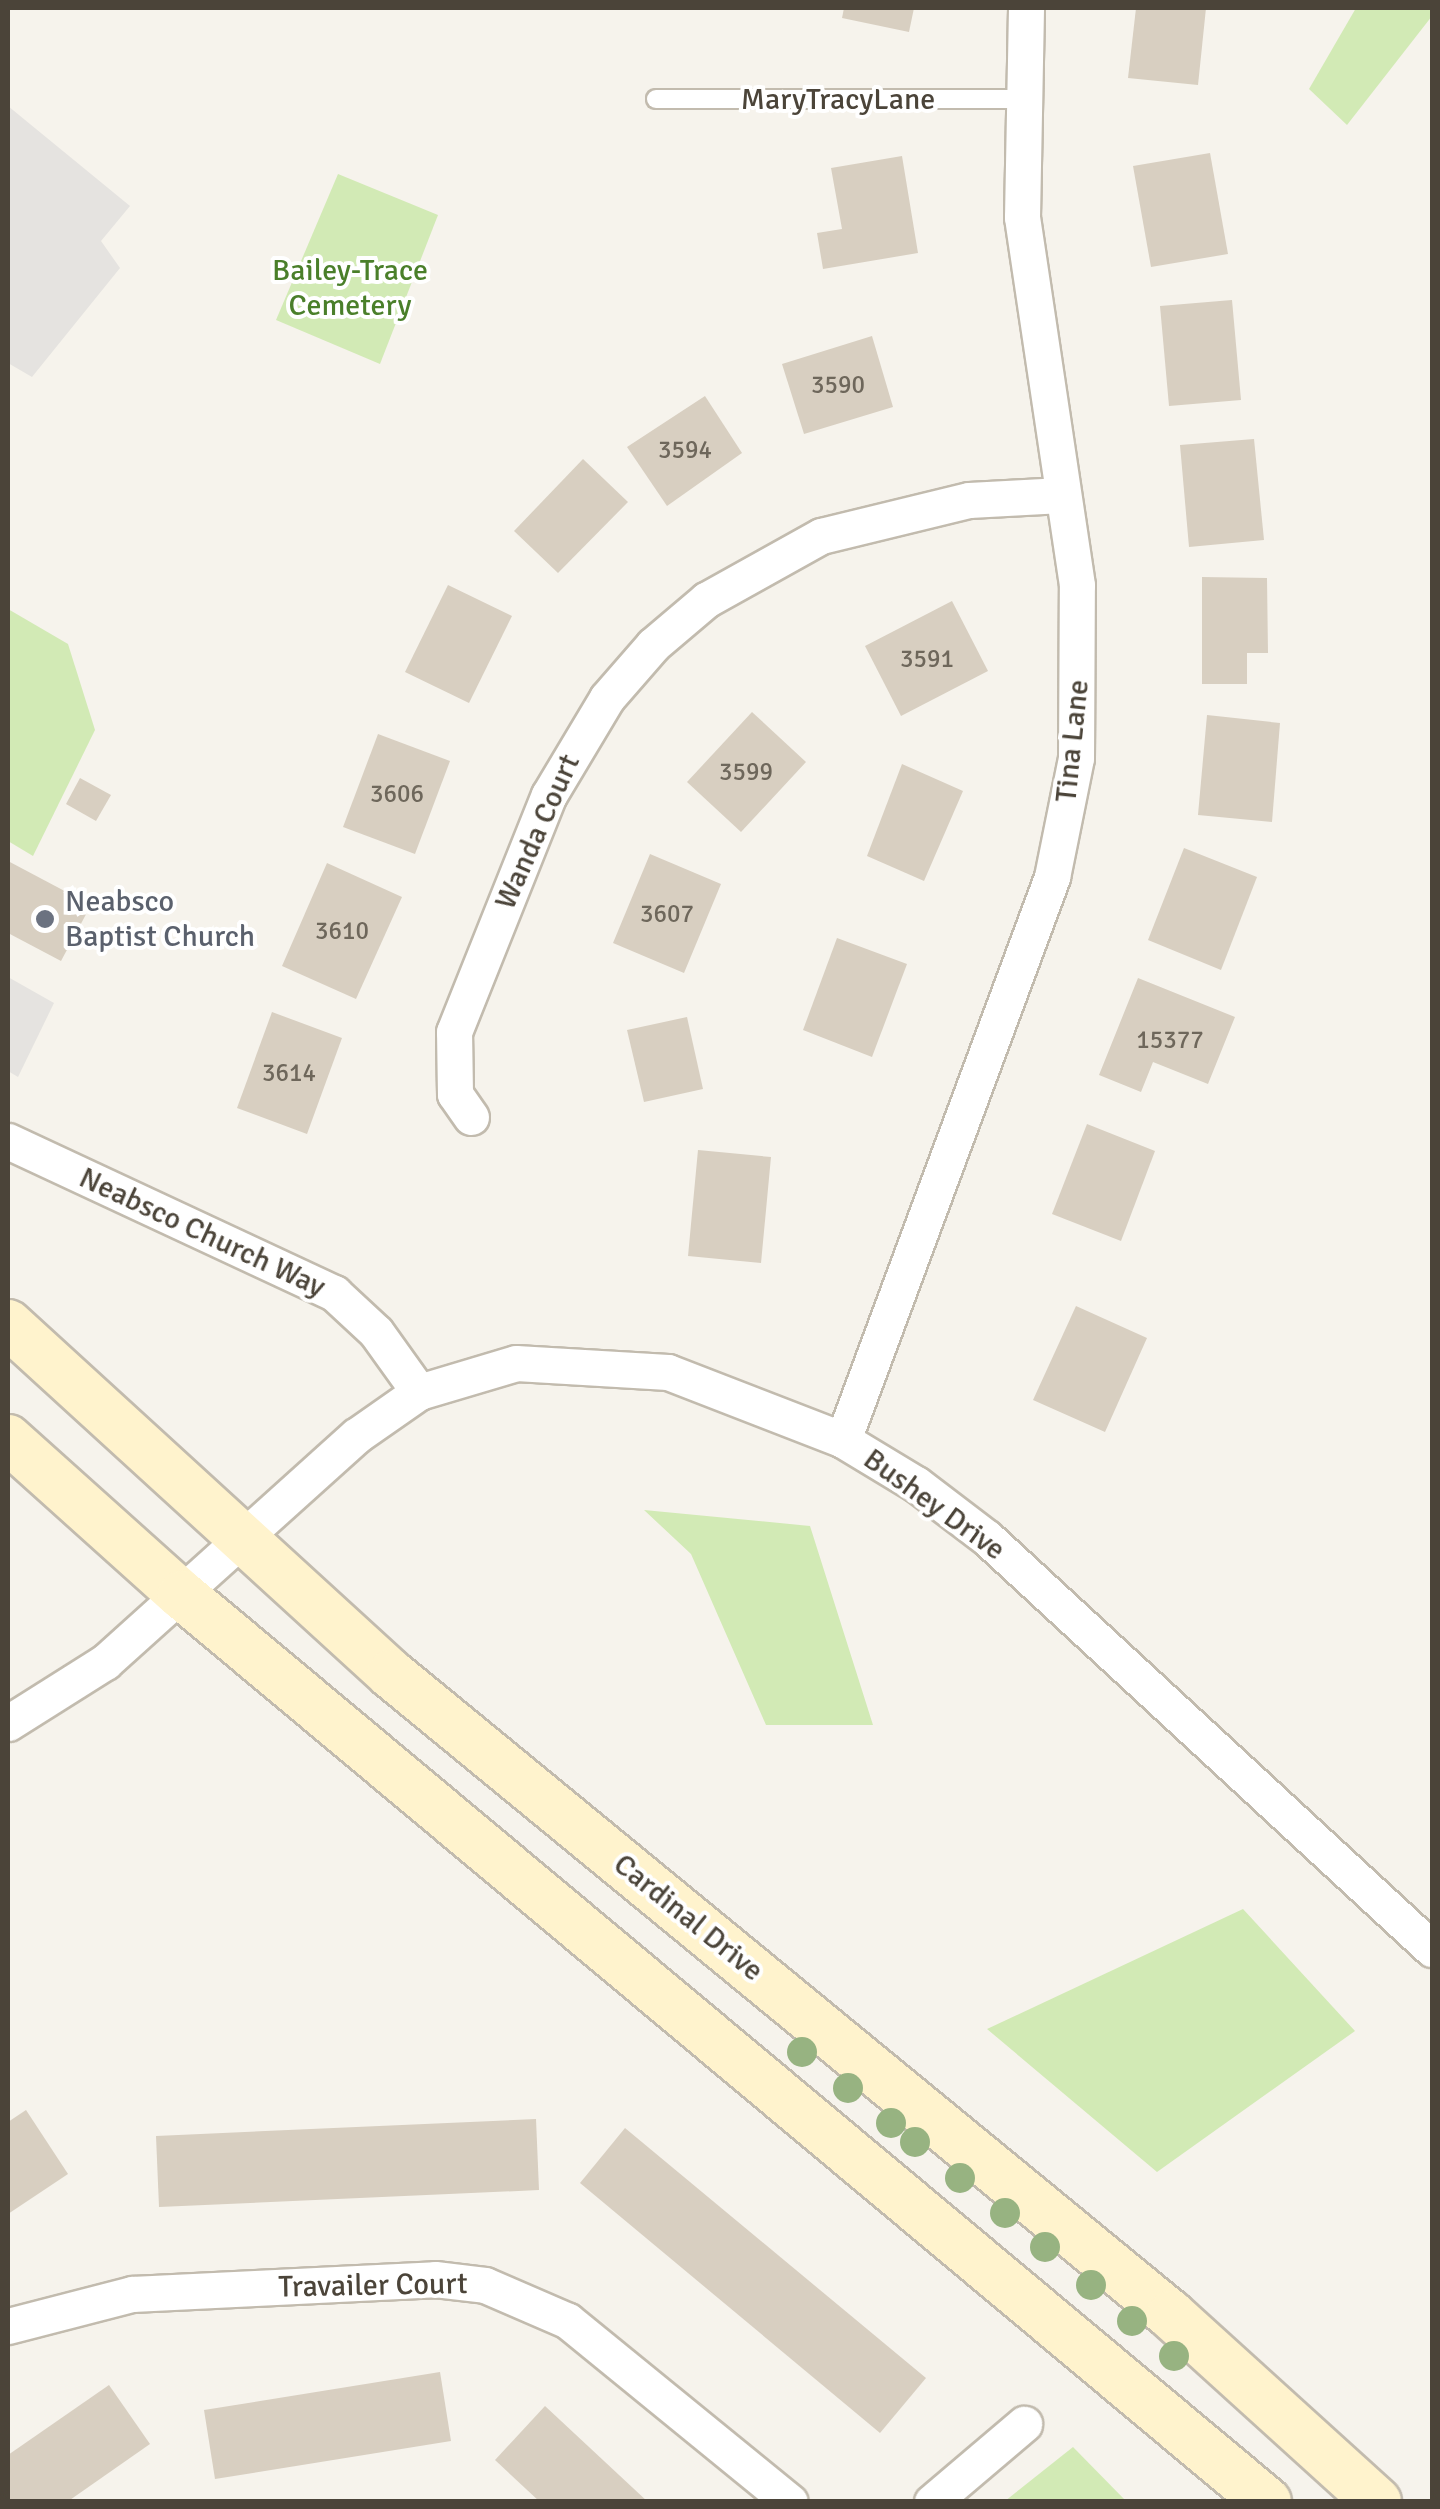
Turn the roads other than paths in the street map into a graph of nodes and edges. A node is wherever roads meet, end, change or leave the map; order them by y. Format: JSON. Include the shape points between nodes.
{"nodes":[{"id":1,"x":1026,"y":8,"type":"edge"},
{"id":2,"x":1019,"y":98,"type":"junction"},
{"id":3,"x":656,"y":99,"type":"dead end"},
{"id":4,"x":1062,"y":495,"type":"junction"},
{"id":5,"x":471,"y":1117,"type":"dead end"},
{"id":6,"x":8,"y":1142,"type":"edge"},
{"id":7,"x":8,"y":1324,"type":"edge"},
{"id":8,"x":419,"y":1392,"type":"junction"},
{"id":9,"x":8,"y":1439,"type":"edge"},
{"id":10,"x":843,"y":1440,"type":"junction"},
{"id":11,"x":240,"y":1542,"type":"junction"},
{"id":12,"x":182,"y":1595,"type":"junction"},
{"id":13,"x":8,"y":1723,"type":"edge"},
{"id":14,"x":1432,"y":1949,"type":"edge"},
{"id":15,"x":8,"y":2326,"type":"edge"},
{"id":16,"x":1024,"y":2424,"type":"dead end"},
{"id":17,"x":790,"y":2502,"type":"edge"},
{"id":18,"x":932,"y":2502,"type":"edge"},
{"id":19,"x":1267,"y":2502,"type":"edge"},
{"id":20,"x":1376,"y":2502,"type":"edge"}],
"edges":[{"from":1,"to":2,"type":"street","name":"Tina Lane"},
{"from":2,"to":3,"type":"lane","name":"MaryTracyLane"},
{"from":2,"to":4,"type":"street","name":"Tina Lane","via":[[1022,217]]},
{"from":4,"to":5,"type":"street","name":"Wanda Court","via":[[970,500],[821,536],[736,580],[653,646],[607,698],[548,795],[454,1032],[455,1094]]},
{"from":4,"to":10,"type":"street","name":"Tina Lane","via":[[1081,672],[1061,844]]},
{"from":6,"to":8,"type":"street","name":"Neabsco Church Way","via":[[334,1293],[376,1332]]},
{"from":7,"to":11,"type":"main road","name":"Cardinal Drive"},
{"from":8,"to":10,"type":"street","name":"Bushey Drive","via":[[516,1362],[597,1362],[736,1392]]},
{"from":8,"to":11,"type":"street","name":"Bushey Drive","via":[[356,1436]]},
{"from":9,"to":12,"type":"main road"},
{"from":10,"to":14,"type":"street","name":"Bushey Drive","via":[[987,1538]]},
{"from":11,"to":12,"type":"street","name":"Bushey Drive"},
{"from":11,"to":20,"type":"main road","name":"Cardinal Drive","via":[[1171,2315]]},
{"from":12,"to":13,"type":"street","name":"Bushey Drive","via":[[105,1662]]},
{"from":12,"to":19,"type":"main road"},
{"from":15,"to":17,"type":"street","name":"Travailer Court","via":[[132,2294],[435,2279],[485,2286],[568,2320]]},
{"from":16,"to":18,"type":"street"}]}
